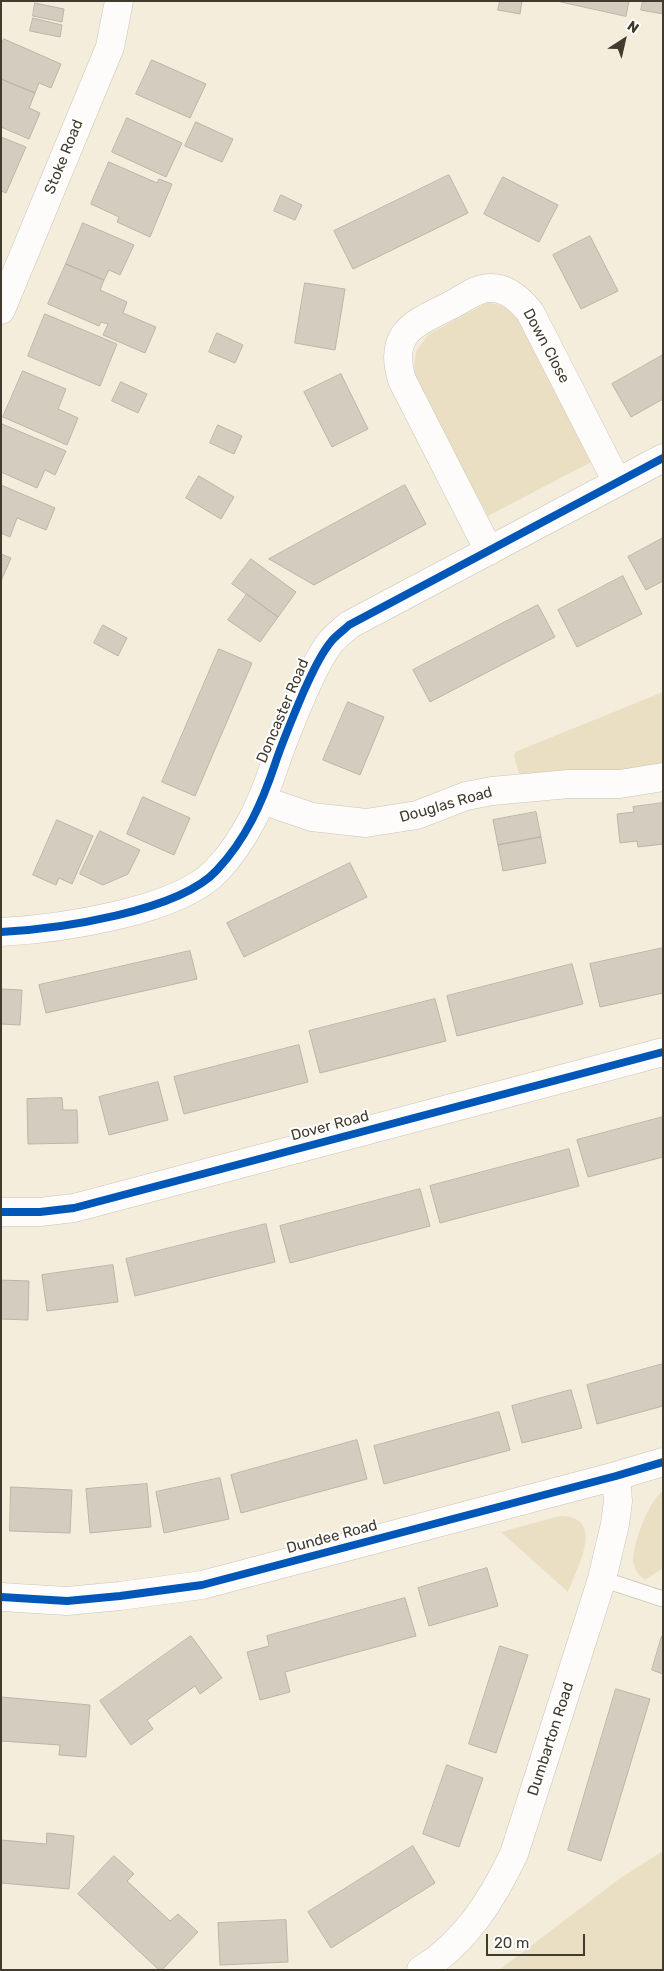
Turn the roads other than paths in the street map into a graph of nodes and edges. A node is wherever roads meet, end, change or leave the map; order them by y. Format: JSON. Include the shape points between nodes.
{"nodes":[{"id":1,"x":119,"y":1,"type":"edge"},
{"id":2,"x":1,"y":310,"type":"edge"},
{"id":3,"x":663,"y":458,"type":"edge"},
{"id":4,"x":617,"y":482,"type":"junction"},
{"id":5,"x":489,"y":551,"type":"junction"},
{"id":6,"x":663,"y":777,"type":"edge"},
{"id":7,"x":262,"y":800,"type":"junction"},
{"id":8,"x":1,"y":932,"type":"edge"},
{"id":9,"x":663,"y":1052,"type":"edge"},
{"id":10,"x":1,"y":1212,"type":"edge"},
{"id":11,"x":663,"y":1462,"type":"edge"},
{"id":12,"x":616,"y":1476,"type":"junction"},
{"id":13,"x":602,"y":1579,"type":"junction"},
{"id":14,"x":1,"y":1597,"type":"edge"},
{"id":15,"x":663,"y":1599,"type":"edge"},
{"id":16,"x":420,"y":1970,"type":"edge"}],
"edges":[{"from":1,"to":2,"type":"street","name":"Stoke Road","via":[[110,47]]},
{"from":3,"to":4,"type":"street","name":"Doncaster Road"},
{"from":4,"to":5,"type":"street","name":"Doncaster Road"},
{"from":4,"to":5,"type":"street","name":"Down Close","via":[[530,312],[520,300],[492,288],[479,290],[412,326],[399,349],[397,364],[402,380]]},
{"from":5,"to":7,"type":"street","name":"Doncaster Road","via":[[349,625],[330,643],[283,739]]},
{"from":6,"to":7,"type":"street","name":"Douglas Road","via":[[620,784],[569,784],[492,791],[466,796],[417,815],[366,823],[312,817]]},
{"from":7,"to":8,"type":"street","name":"Doncaster Road","via":[[247,831],[216,871],[176,896],[92,921]]},
{"from":9,"to":10,"type":"street","name":"Dover Road","via":[[74,1208]]},
{"from":11,"to":12,"type":"street","name":"Dundee Road"},
{"from":12,"to":13,"type":"street","name":"Dumbarton Road","via":[[618,1501],[615,1524]]},
{"from":12,"to":14,"type":"street","name":"Dundee Road","via":[[202,1585],[67,1601]]},
{"from":13,"to":15,"type":"lane"},
{"from":13,"to":16,"type":"street","name":"Dumbarton Road","via":[[514,1854],[497,1889],[477,1918],[452,1946]]}]}
